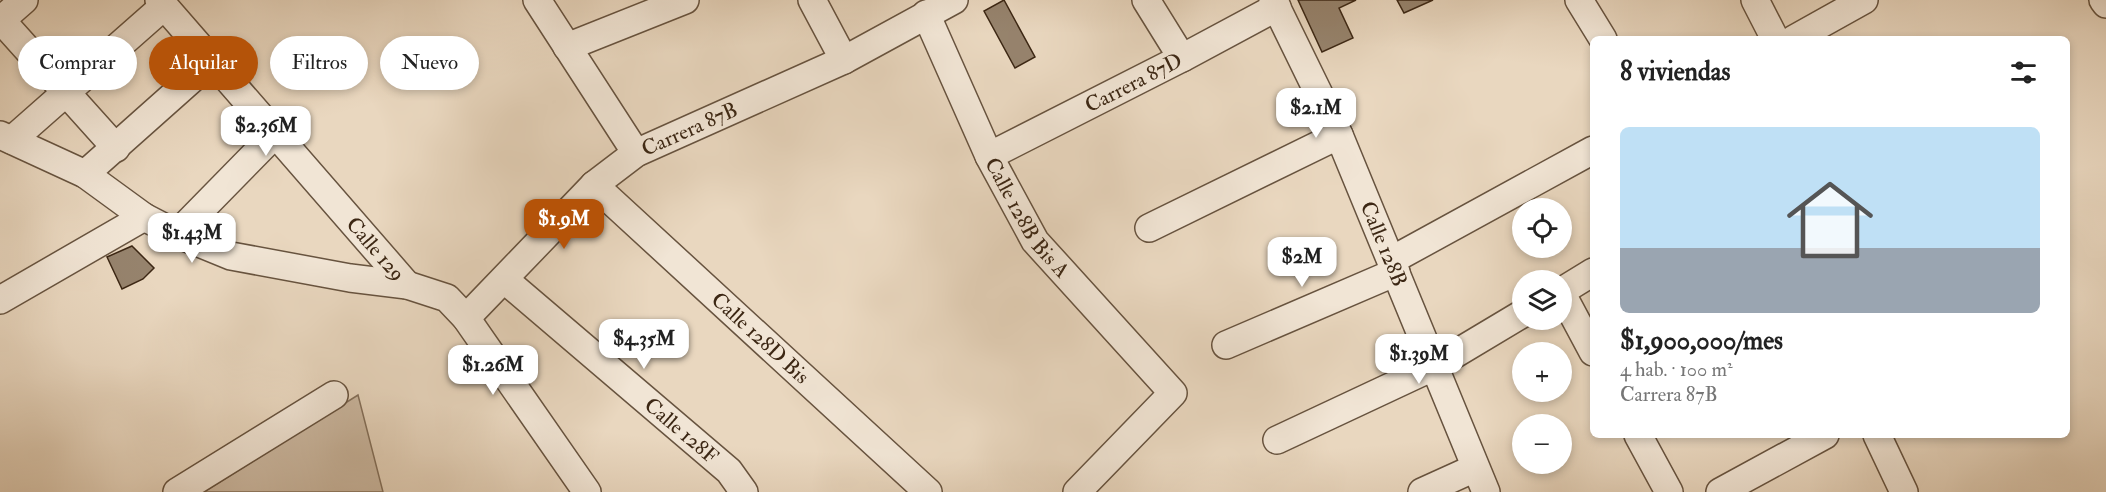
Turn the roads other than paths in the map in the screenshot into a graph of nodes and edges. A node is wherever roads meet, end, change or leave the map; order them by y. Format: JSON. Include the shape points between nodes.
{"nodes":[{"id":1,"x":24,"y":0,"type":"edge"},
{"id":2,"x":537,"y":0,"type":"edge"},
{"id":3,"x":685,"y":0,"type":"edge"},
{"id":4,"x":812,"y":0,"type":"edge"},
{"id":5,"x":954,"y":0,"type":"edge"},
{"id":6,"x":1146,"y":0,"type":"edge"},
{"id":7,"x":1580,"y":0,"type":"edge"},
{"id":8,"x":1755,"y":0,"type":"edge"},
{"id":9,"x":1864,"y":0,"type":"edge"},
{"id":10,"x":2103,"y":0,"type":"edge"},
{"id":11,"x":162,"y":3,"type":"edge"},
{"id":12,"x":1275,"y":3,"type":"edge"},
{"id":13,"x":2106,"y":4,"type":"edge"},
{"id":14,"x":926,"y":14,"type":"junction"},
{"id":15,"x":1,"y":21,"type":"edge"},
{"id":16,"x":190,"y":36,"type":"edge"},
{"id":17,"x":1601,"y":36,"type":"edge"},
{"id":18,"x":1773,"y":36,"type":"edge"},
{"id":19,"x":1799,"y":36,"type":"edge"},
{"id":20,"x":567,"y":47,"type":"junction"},
{"id":21,"x":1182,"y":58,"type":"junction"},
{"id":22,"x":844,"y":60,"type":"junction"},
{"id":23,"x":180,"y":90,"type":"edge"},
{"id":24,"x":237,"y":90,"type":"edge"},
{"id":25,"x":66,"y":92,"type":"junction"},
{"id":26,"x":275,"y":134,"type":"junction"},
{"id":27,"x":1339,"y":135,"type":"junction"},
{"id":28,"x":6,"y":138,"type":"edge"},
{"id":29,"x":116,"y":148,"type":"junction"},
{"id":30,"x":1590,"y":152,"type":"edge"},
{"id":31,"x":636,"y":153,"type":"junction"},
{"id":32,"x":989,"y":156,"type":"junction"},
{"id":33,"x":85,"y":174,"type":"junction"},
{"id":34,"x":594,"y":185,"type":"junction"},
{"id":35,"x":144,"y":217,"type":"junction"},
{"id":36,"x":1149,"y":228,"type":"dead end"},
{"id":37,"x":177,"y":234,"type":"junction"},
{"id":38,"x":1394,"y":266,"type":"junction"},
{"id":39,"x":1590,"y":274,"type":"edge"},
{"id":40,"x":505,"y":280,"type":"junction"},
{"id":41,"x":407,"y":285,"type":"junction"},
{"id":42,"x":1572,"y":286,"type":"edge"},
{"id":43,"x":0,"y":300,"type":"edge"},
{"id":44,"x":1572,"y":312,"type":"edge"},
{"id":45,"x":466,"y":318,"type":"junction"},
{"id":46,"x":1512,"y":320,"type":"edge"},
{"id":47,"x":1226,"y":345,"type":"dead end"},
{"id":48,"x":1590,"y":346,"type":"edge"},
{"id":49,"x":1436,"y":366,"type":"junction"},
{"id":50,"x":334,"y":395,"type":"dead end"},
{"id":51,"x":1640,"y":438,"type":"edge"},
{"id":52,"x":1816,"y":438,"type":"edge"},
{"id":53,"x":1878,"y":438,"type":"edge"},
{"id":54,"x":1278,"y":440,"type":"dead end"},
{"id":55,"x":1480,"y":480,"type":"edge"},
{"id":56,"x":919,"y":489,"type":"edge"},
{"id":57,"x":177,"y":492,"type":"edge"},
{"id":58,"x":587,"y":492,"type":"edge"},
{"id":59,"x":744,"y":492,"type":"edge"},
{"id":60,"x":1077,"y":492,"type":"edge"},
{"id":61,"x":1422,"y":492,"type":"edge"},
{"id":62,"x":1669,"y":492,"type":"edge"},
{"id":63,"x":1720,"y":492,"type":"edge"},
{"id":64,"x":1904,"y":492,"type":"edge"}],
"edges":[{"from":1,"to":15,"type":"street"},
{"from":2,"to":20,"type":"street"},
{"from":3,"to":20,"type":"street"},
{"from":4,"to":22,"type":"street"},
{"from":5,"to":14,"type":"street","name":"Carrera 87B"},
{"from":6,"to":21,"type":"street"},
{"from":7,"to":17,"type":"street"},
{"from":8,"to":18,"type":"street"},
{"from":9,"to":19,"type":"street"},
{"from":10,"to":13,"type":"street"},
{"from":11,"to":16,"type":"street","name":"Calle 129"},
{"from":11,"to":25,"type":"street"},
{"from":12,"to":21,"type":"street","name":"Carrera 87D"},
{"from":12,"to":27,"type":"street","name":"Calle 128B"},
{"from":14,"to":22,"type":"street","name":"Carrera 87B"},
{"from":14,"to":32,"type":"street","name":"Calle 128B Bis A"},
{"from":15,"to":25,"type":"street"},
{"from":20,"to":31,"type":"street"},
{"from":21,"to":32,"type":"street","name":"Carrera 87D"},
{"from":22,"to":31,"type":"street","name":"Carrera 87B"},
{"from":23,"to":29,"type":"street"},
{"from":24,"to":26,"type":"street","name":"Calle 129"},
{"from":25,"to":28,"type":"street"},
{"from":25,"to":29,"type":"street"},
{"from":26,"to":37,"type":"street"},
{"from":26,"to":41,"type":"street","name":"Calle 129"},
{"from":27,"to":36,"type":"street"},
{"from":27,"to":38,"type":"street","name":"Calle 128B"},
{"from":28,"to":33,"type":"street"},
{"from":29,"to":33,"type":"street"},
{"from":30,"to":38,"type":"street"},
{"from":31,"to":34,"type":"street","name":"Carrera 87B"},
{"from":32,"to":60,"type":"street","name":"Calle 128B Bis A","via":[[1035,241],[1173,393]]},
{"from":33,"to":35,"type":"street"},
{"from":34,"to":40,"type":"street","name":"Carrera 87B"},
{"from":34,"to":56,"type":"street","name":"Calle 128D Bis"},
{"from":35,"to":37,"type":"street"},
{"from":35,"to":43,"type":"street"},
{"from":37,"to":41,"type":"street","via":[[231,256]]},
{"from":38,"to":47,"type":"street"},
{"from":38,"to":49,"type":"street","name":"Calle 128B"},
{"from":39,"to":42,"type":"street"},
{"from":40,"to":45,"type":"street","name":"Carrera 87B"},
{"from":40,"to":59,"type":"street","name":"Calle 128F","via":[[729,471]]},
{"from":41,"to":45,"type":"street","name":"Calle 129","via":[[447,298]]},
{"from":44,"to":48,"type":"street"},
{"from":45,"to":58,"type":"street","name":"Calle 129"},
{"from":46,"to":49,"type":"street"},
{"from":49,"to":54,"type":"street"},
{"from":49,"to":55,"type":"street","name":"Calle 128B"},
{"from":50,"to":57,"type":"street"},
{"from":51,"to":62,"type":"street"},
{"from":52,"to":63,"type":"street"},
{"from":53,"to":64,"type":"street"},
{"from":55,"to":61,"type":"street"}]}
